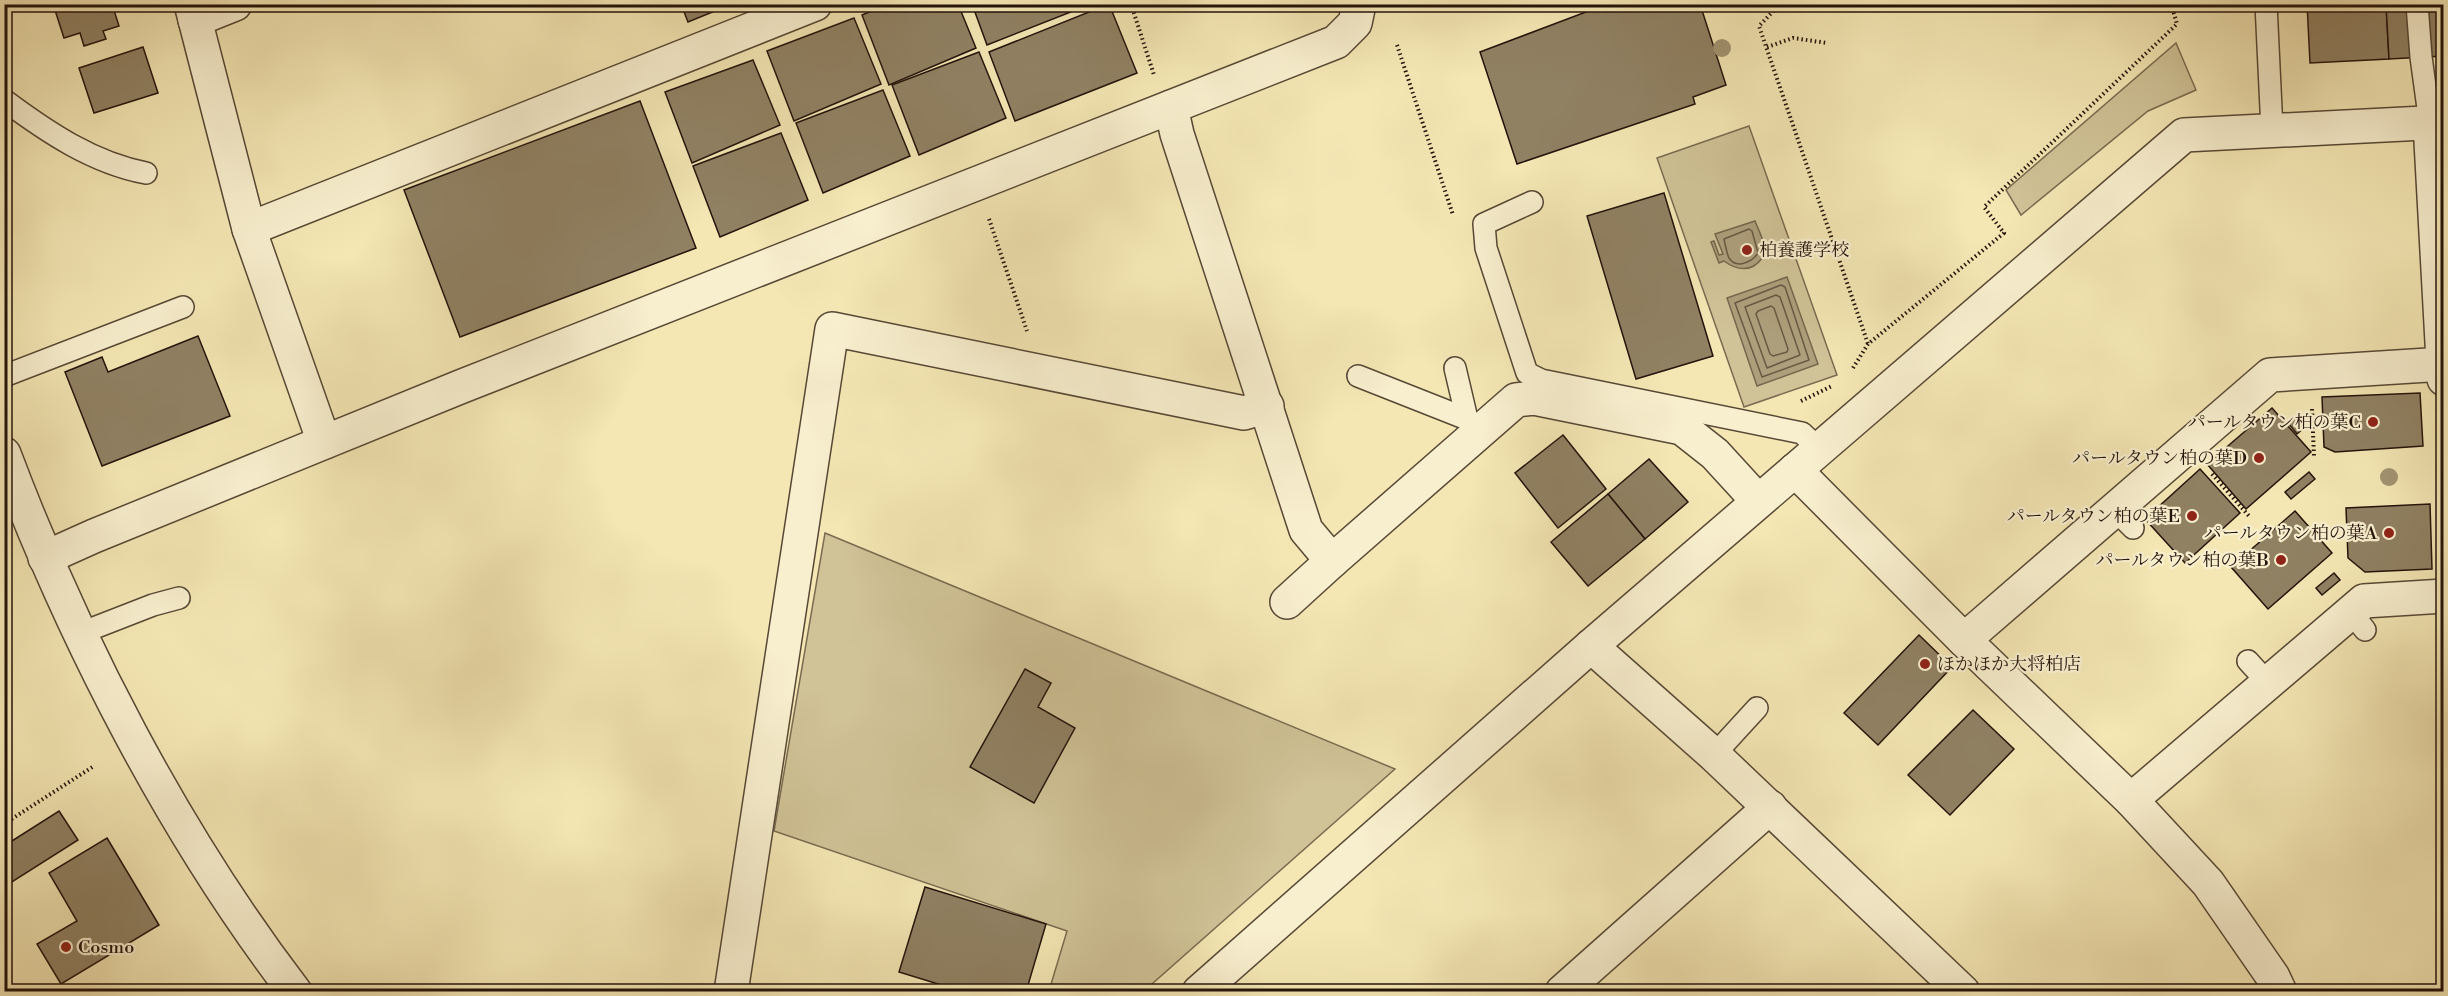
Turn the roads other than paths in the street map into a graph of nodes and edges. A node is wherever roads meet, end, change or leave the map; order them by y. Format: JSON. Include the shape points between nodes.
{"nodes":[{"id":1,"x":235,"y":4,"type":"edge"},
{"id":2,"x":815,"y":4,"type":"edge"},
{"id":3,"x":1359,"y":4,"type":"edge"},
{"id":4,"x":2266,"y":4,"type":"edge"},
{"id":5,"x":2417,"y":4,"type":"edge"},
{"id":6,"x":193,"y":12,"type":"edge"},
{"id":7,"x":4,"y":100,"type":"edge"},
{"id":8,"x":1171,"y":107,"type":"junction"},
{"id":9,"x":2437,"y":122,"type":"edge"},
{"id":10,"x":2272,"y":130,"type":"junction"},
{"id":11,"x":146,"y":172,"type":"dead end"},
{"id":12,"x":1532,"y":202,"type":"dead end"},
{"id":13,"x":249,"y":229,"type":"junction"},
{"id":14,"x":183,"y":307,"type":"dead end"},
{"id":15,"x":1455,"y":368,"type":"dead end"},
{"id":16,"x":2443,"y":369,"type":"edge"},
{"id":17,"x":4,"y":376,"type":"edge"},
{"id":18,"x":1359,"y":376,"type":"dead end"},
{"id":19,"x":1267,"y":406,"type":"junction"},
{"id":20,"x":1474,"y":425,"type":"junction"},
{"id":21,"x":324,"y":442,"type":"junction"},
{"id":22,"x":4,"y":454,"type":"edge"},
{"id":23,"x":1807,"y":460,"type":"junction"},
{"id":24,"x":1758,"y":501,"type":"junction"},
{"id":25,"x":45,"y":558,"type":"junction"},
{"id":26,"x":1332,"y":561,"type":"junction"},
{"id":27,"x":2444,"y":596,"type":"edge"},
{"id":28,"x":179,"y":598,"type":"dead end"},
{"id":29,"x":1287,"y":602,"type":"dead end"},
{"id":30,"x":81,"y":633,"type":"junction"},
{"id":31,"x":1964,"y":640,"type":"junction"},
{"id":32,"x":1591,"y":646,"type":"junction"},
{"id":33,"x":1757,"y":708,"type":"dead end"},
{"id":34,"x":1714,"y":755,"type":"junction"},
{"id":35,"x":2130,"y":800,"type":"junction"},
{"id":36,"x":1770,"y":807,"type":"junction"},
{"id":37,"x":1944,"y":986,"type":"edge"},
{"id":38,"x":295,"y":992,"type":"edge"},
{"id":39,"x":731,"y":992,"type":"edge"},
{"id":40,"x":1199,"y":992,"type":"edge"},
{"id":41,"x":1562,"y":992,"type":"edge"},
{"id":42,"x":2280,"y":992,"type":"edge"}],
"edges":[{"from":1,"to":6,"type":"street"},
{"from":2,"to":13,"type":"street"},
{"from":3,"to":8,"type":"street","via":[[1355,23],[1336,42]]},
{"from":4,"to":10,"type":"lane"},
{"from":5,"to":9,"type":"lane","via":[[2421,57]]},
{"from":6,"to":13,"type":"street"},
{"from":7,"to":11,"type":"lane","via":[[65,142],[120,168]]},
{"from":8,"to":19,"type":"street"},
{"from":8,"to":21,"type":"street"},
{"from":9,"to":10,"type":"street"},
{"from":9,"to":16,"type":"street"},
{"from":10,"to":23,"type":"street","via":[[2184,135]]},
{"from":12,"to":23,"type":"lane","via":[[1484,224],[1486,248],[1527,373],[1541,380],[1802,433]]},
{"from":13,"to":21,"type":"street"},
{"from":14,"to":17,"type":"lane"},
{"from":15,"to":20,"type":"lane"},
{"from":16,"to":31,"type":"street","via":[[2270,375],[2188,446],[2124,519]]},
{"from":18,"to":20,"type":"lane"},
{"from":19,"to":26,"type":"street","via":[[1306,530]]},
{"from":19,"to":39,"type":"street","via":[[1244,413],[832,329]]},
{"from":20,"to":24,"type":"street","via":[[1516,400],[1534,398],[1682,428],[1715,454]]},
{"from":20,"to":26,"type":"street"},
{"from":21,"to":25,"type":"street"},
{"from":22,"to":25,"type":"street"},
{"from":23,"to":24,"type":"street"},
{"from":23,"to":31,"type":"street"},
{"from":24,"to":32,"type":"street"},
{"from":25,"to":30,"type":"street"},
{"from":26,"to":29,"type":"street"},
{"from":27,"to":35,"type":"street","via":[[2364,601],[2358,621],[2258,672]]},
{"from":28,"to":30,"type":"lane"},
{"from":30,"to":38,"type":"street","via":[[137,745],[213,875]]},
{"from":31,"to":35,"type":"street"},
{"from":32,"to":34,"type":"street"},
{"from":32,"to":40,"type":"street"},
{"from":33,"to":34,"type":"lane"},
{"from":34,"to":36,"type":"street"},
{"from":35,"to":42,"type":"street","via":[[2208,883]]},
{"from":36,"to":37,"type":"street"},
{"from":36,"to":41,"type":"street"}]}
